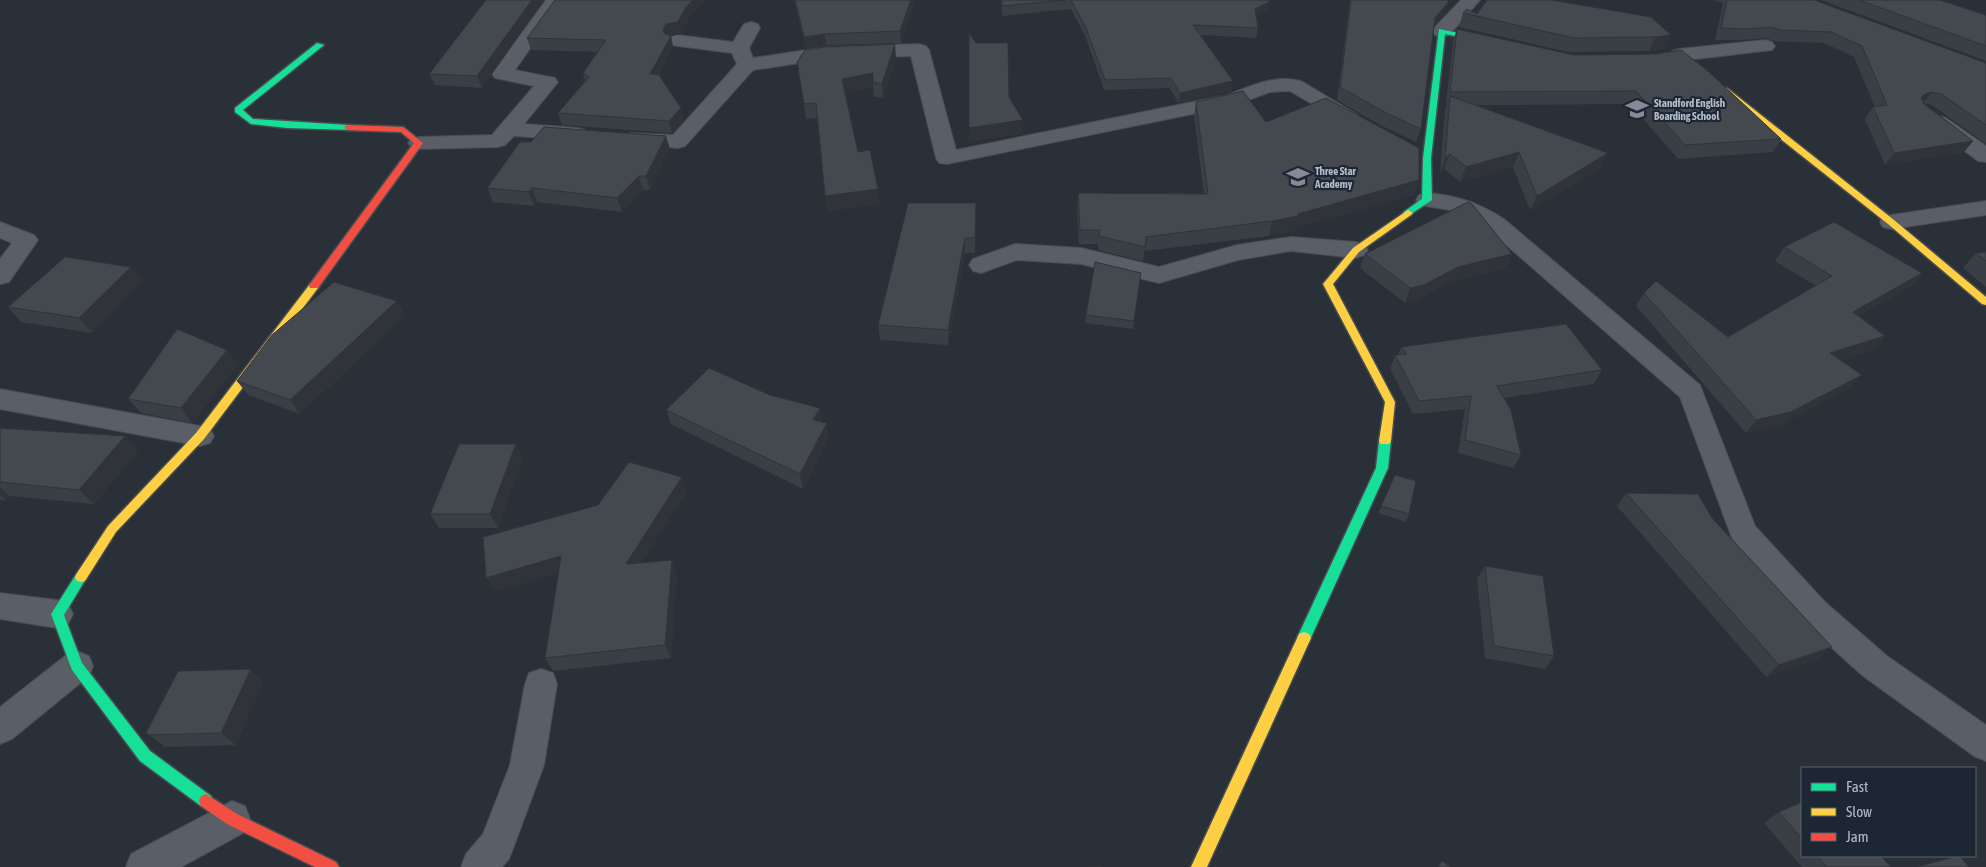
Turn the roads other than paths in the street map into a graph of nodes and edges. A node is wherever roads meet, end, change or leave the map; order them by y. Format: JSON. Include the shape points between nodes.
{"nodes":[{"id":1,"x":555,"y":0,"type":"edge"},
{"id":2,"x":1471,"y":0,"type":"edge"},
{"id":3,"x":750,"y":28,"type":"dead end"},
{"id":4,"x":1442,"y":31,"type":"junction"},
{"id":5,"x":677,"y":41,"type":"edge"},
{"id":6,"x":1500,"y":44,"type":"edge"},
{"id":7,"x":320,"y":45,"type":"dead end"},
{"id":8,"x":1765,"y":46,"type":"edge"},
{"id":9,"x":743,"y":56,"type":"junction"},
{"id":10,"x":1672,"y":56,"type":"joint"},
{"id":11,"x":1694,"y":67,"type":"edge"},
{"id":12,"x":1717,"y":85,"type":"edge"},
{"id":13,"x":1924,"y":110,"type":"edge"},
{"id":14,"x":1364,"y":127,"type":"edge"},
{"id":15,"x":510,"y":129,"type":"junction"},
{"id":16,"x":419,"y":143,"type":"junction"},
{"id":17,"x":1986,"y":156,"type":"edge"},
{"id":18,"x":1427,"y":200,"type":"junction"},
{"id":19,"x":1986,"y":208,"type":"edge"},
{"id":20,"x":1891,"y":222,"type":"junction"},
{"id":21,"x":0,"y":229,"type":"edge"},
{"id":22,"x":1356,"y":250,"type":"junction"},
{"id":23,"x":981,"y":265,"type":"dead end"},
{"id":24,"x":0,"y":276,"type":"edge"},
{"id":25,"x":1986,"y":302,"type":"edge"},
{"id":26,"x":0,"y":399,"type":"edge"},
{"id":27,"x":200,"y":436,"type":"junction"},
{"id":28,"x":0,"y":606,"type":"edge"},
{"id":29,"x":57,"y":614,"type":"junction"},
{"id":30,"x":77,"y":666,"type":"junction"},
{"id":31,"x":541,"y":684,"type":"dead end"},
{"id":32,"x":0,"y":728,"type":"edge"},
{"id":33,"x":1986,"y":745,"type":"edge"},
{"id":34,"x":232,"y":819,"type":"junction"},
{"id":35,"x":144,"y":867,"type":"edge"},
{"id":36,"x":331,"y":867,"type":"edge"},
{"id":37,"x":479,"y":867,"type":"edge"},
{"id":38,"x":1199,"y":867,"type":"edge"}],
"edges":[{"from":1,"to":15,"type":"street","via":[[502,74],[548,82]]},
{"from":2,"to":4,"type":"street"},
{"from":3,"to":9,"type":"street"},
{"from":4,"to":6,"type":"street"},
{"from":4,"to":18,"type":"street","via":[[1419,154]]},
{"from":5,"to":9,"type":"street"},
{"from":7,"to":16,"type":"street","via":[[238,110],[251,121],[403,130]]},
{"from":8,"to":10,"type":"street"},
{"from":9,"to":14,"type":"street","via":[[918,50],[947,158],[1232,100],[1267,86],[1294,85]]},
{"from":9,"to":15,"type":"street","via":[[678,142]]},
{"from":10,"to":11,"type":"street"},
{"from":12,"to":20,"type":"street"},
{"from":13,"to":17,"type":"street"},
{"from":15,"to":16,"type":"street","via":[[498,141]]},
{"from":16,"to":27,"type":"street"},
{"from":18,"to":22,"type":"street"},
{"from":18,"to":33,"type":"street","via":[[1453,202],[1473,209],[1496,224],[1691,392],[1743,532],[1814,612],[1875,666]]},
{"from":19,"to":20,"type":"street"},
{"from":20,"to":25,"type":"street"},
{"from":21,"to":24,"type":"street","via":[[26,240]]},
{"from":22,"to":23,"type":"street","via":[[1291,244],[1237,253],[1159,275],[1081,256],[1015,252]]},
{"from":22,"to":38,"type":"street","via":[[1328,284],[1390,402],[1382,468]]},
{"from":26,"to":27,"type":"street"},
{"from":27,"to":29,"type":"street","via":[[112,529]]},
{"from":28,"to":29,"type":"street"},
{"from":29,"to":30,"type":"street"},
{"from":30,"to":32,"type":"street"},
{"from":30,"to":34,"type":"street","via":[[145,756]]},
{"from":31,"to":37,"type":"street","via":[[527,764],[496,846]]},
{"from":34,"to":35,"type":"street"},
{"from":34,"to":36,"type":"street"}]}
